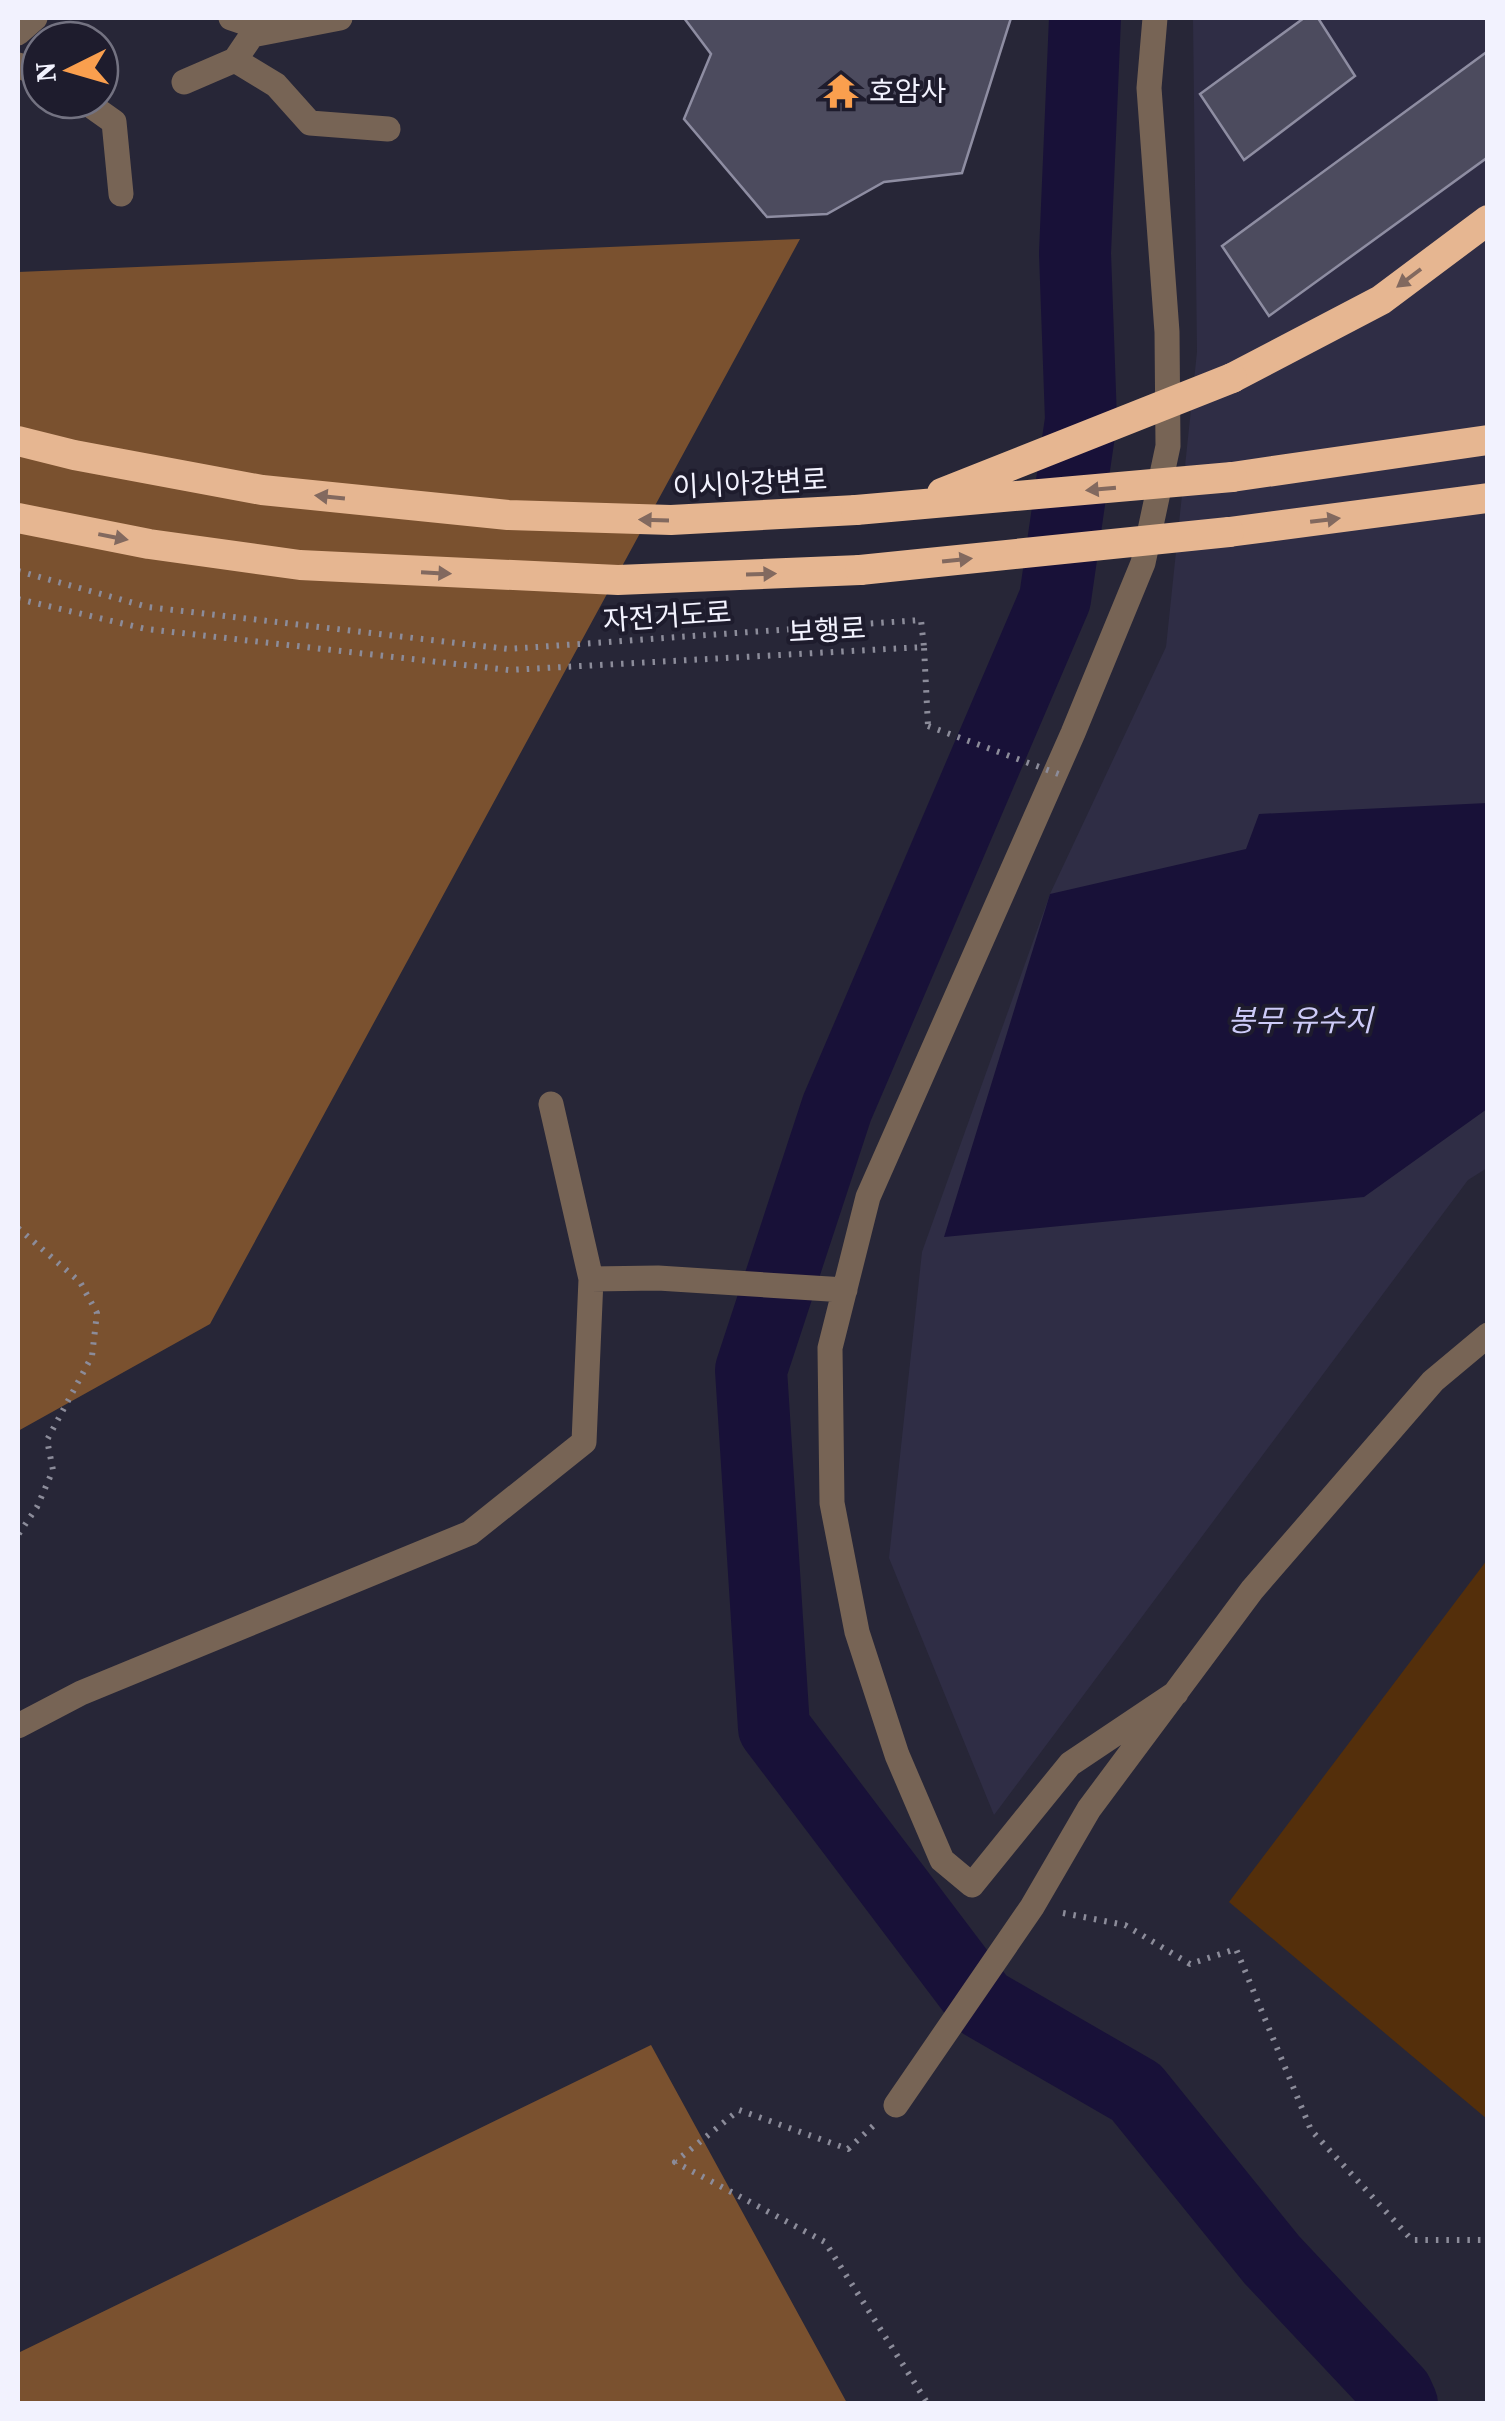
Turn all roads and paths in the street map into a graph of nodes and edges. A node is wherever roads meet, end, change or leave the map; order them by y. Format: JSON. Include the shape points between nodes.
{"nodes":[{"id":1,"x":35,"y":18,"type":"edge"},
{"id":2,"x":231,"y":18,"type":"edge"},
{"id":3,"x":340,"y":18,"type":"edge"},
{"id":4,"x":1155,"y":18,"type":"edge"},
{"id":5,"x":270,"y":31,"type":"junction"},
{"id":6,"x":18,"y":33,"type":"edge"},
{"id":7,"x":235,"y":60,"type":"junction"},
{"id":8,"x":184,"y":82,"type":"dead end"},
{"id":9,"x":111,"y":120,"type":"edge"},
{"id":10,"x":388,"y":129,"type":"dead end"},
{"id":11,"x":120,"y":194,"type":"dead end"},
{"id":12,"x":1488,"y":220,"type":"edge"},
{"id":13,"x":1488,"y":440,"type":"edge"},
{"id":14,"x":18,"y":441,"type":"edge"},
{"id":15,"x":1488,"y":498,"type":"edge"},
{"id":16,"x":908,"y":506,"type":"junction"},
{"id":17,"x":18,"y":518,"type":"edge"},
{"id":18,"x":18,"y":571,"type":"edge"},
{"id":19,"x":18,"y":598,"type":"edge"},
{"id":20,"x":924,"y":647,"type":"junction"},
{"id":21,"x":1064,"y":776,"type":"dead end"},
{"id":22,"x":551,"y":1104,"type":"dead end"},
{"id":23,"x":18,"y":1228,"type":"edge"},
{"id":24,"x":591,"y":1278,"type":"junction"},
{"id":25,"x":845,"y":1290,"type":"junction"},
{"id":26,"x":1488,"y":1335,"type":"edge"},
{"id":27,"x":18,"y":1535,"type":"edge"},
{"id":28,"x":1176,"y":1694,"type":"junction"},
{"id":29,"x":18,"y":1726,"type":"edge"},
{"id":30,"x":1032,"y":1907,"type":"junction"},
{"id":31,"x":896,"y":2105,"type":"joint"},
{"id":32,"x":1488,"y":2240,"type":"edge"},
{"id":33,"x":928,"y":2404,"type":"edge"}],
"edges":[{"from":1,"to":6,"type":"street"},
{"from":2,"to":5,"type":"street"},
{"from":3,"to":5,"type":"street"},
{"from":4,"to":25,"type":"street","via":[[1150,88],[1168,446],[1144,563],[868,1198]]},
{"from":5,"to":7,"type":"street","via":[[252,35]]},
{"from":7,"to":8,"type":"street"},
{"from":7,"to":10,"type":"street","via":[[276,85],[310,123]]},
{"from":9,"to":11,"type":"street"},
{"from":12,"to":16,"type":"highway","one_way":true,"bridge":true,"via":[[1381,300],[1232,378]]},
{"from":13,"to":16,"type":"highway","name":"이시아강변로","one_way":true,"bridge":true,"via":[[1232,476]]},
{"from":16,"to":14,"type":"highway","name":"이시아강변로","one_way":true,"bridge":true,"via":[[671,520],[508,515],[262,490]]},
{"from":17,"to":15,"type":"highway","one_way":true,"bridge":true,"via":[[300,565],[618,580],[860,570]]},
{"from":18,"to":20,"type":"path","name":"자전거도로","via":[[148,607],[508,650],[921,620]]},
{"from":19,"to":20,"type":"path","name":"보행로","via":[[146,628],[509,670]]},
{"from":20,"to":21,"type":"path","bridge":true,"via":[[928,726]]},
{"from":22,"to":24,"type":"street"},
{"from":23,"to":27,"type":"path","via":[[80,1282],[97,1314],[92,1356],[46,1440],[53,1470]]},
{"from":24,"to":25,"type":"street"},
{"from":24,"to":29,"type":"street","via":[[584,1442],[470,1533],[98,1686]]},
{"from":25,"to":28,"type":"street","via":[[830,1348],[832,1503],[857,1632],[897,1755],[942,1860],[972,1885],[1070,1764]]},
{"from":26,"to":28,"type":"street","via":[[1420,1396],[1252,1590]]},
{"from":28,"to":30,"type":"street","via":[[1089,1810]]},
{"from":30,"to":31,"type":"street"},
{"from":30,"to":32,"type":"path","via":[[1125,1925],[1190,1964],[1236,1949],[1311,2130],[1412,2240]]},
{"from":31,"to":33,"type":"path","via":[[848,2149],[738,2110],[675,2162],[825,2242]]}]}
